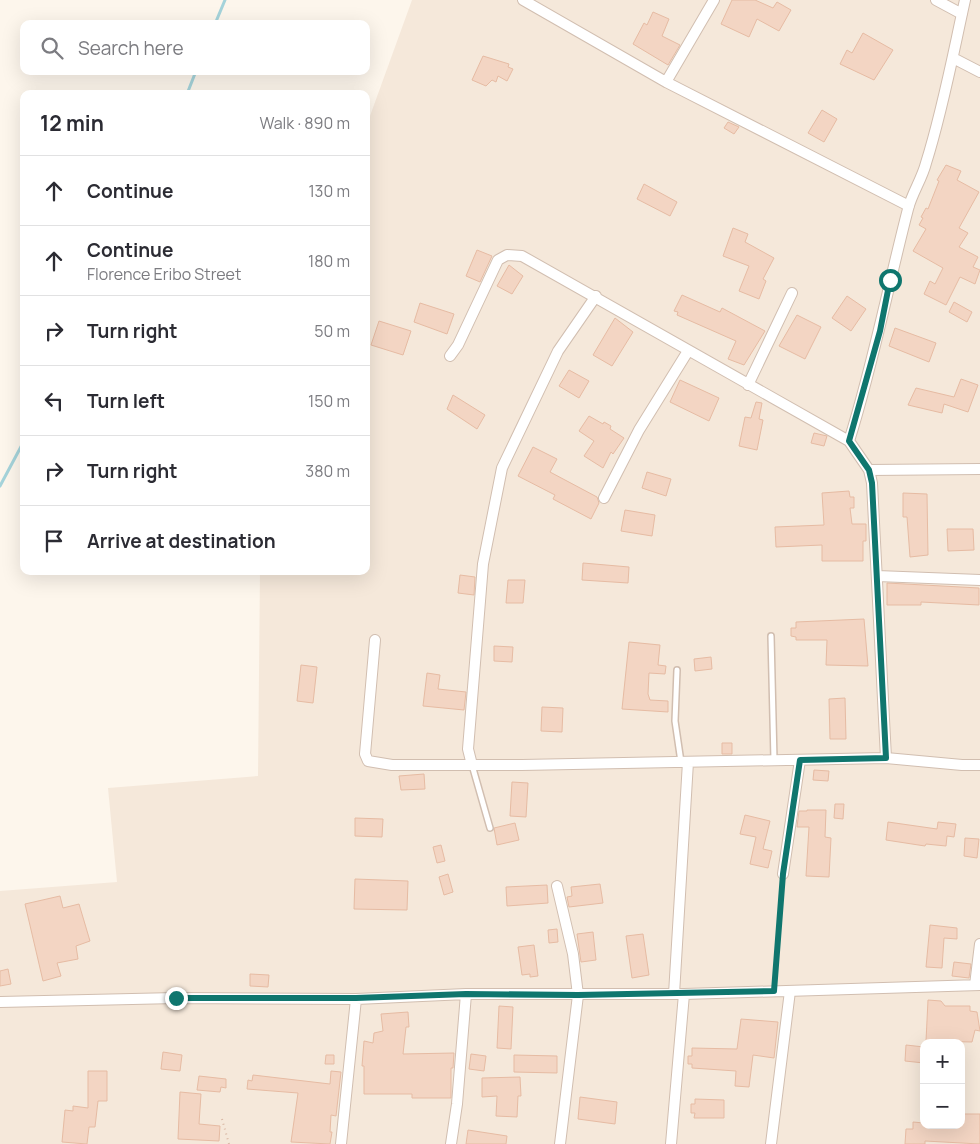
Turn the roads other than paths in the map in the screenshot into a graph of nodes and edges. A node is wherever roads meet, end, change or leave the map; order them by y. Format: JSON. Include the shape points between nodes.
{"nodes":[{"id":1,"x":523,"y":0,"type":"edge"},
{"id":2,"x":714,"y":0,"type":"edge"},
{"id":3,"x":936,"y":0,"type":"edge"},
{"id":4,"x":965,"y":0,"type":"edge"},
{"id":5,"x":962,"y":14,"type":"junction"},
{"id":6,"x":953,"y":58,"type":"junction"},
{"id":7,"x":980,"y":72,"type":"edge"},
{"id":8,"x":666,"y":82,"type":"junction"},
{"id":9,"x":909,"y":206,"type":"junction"},
{"id":10,"x":792,"y":293,"type":"dead end"},
{"id":11,"x":596,"y":296,"type":"junction"},
{"id":12,"x":688,"y":351,"type":"junction"},
{"id":13,"x":450,"y":356,"type":"dead end"},
{"id":14,"x":748,"y":384,"type":"junction"},
{"id":15,"x":849,"y":441,"type":"junction"},
{"id":16,"x":980,"y":469,"type":"edge"},
{"id":17,"x":869,"y":470,"type":"junction"},
{"id":18,"x":604,"y":498,"type":"dead end"},
{"id":19,"x":877,"y":576,"type":"junction"},
{"id":20,"x":980,"y":580,"type":"edge"},
{"id":21,"x":772,"y":636,"type":"dead end"},
{"id":22,"x":375,"y":640,"type":"dead end"},
{"id":23,"x":676,"y":670,"type":"dead end"},
{"id":24,"x":886,"y":758,"type":"junction"},
{"id":25,"x":774,"y":760,"type":"junction"},
{"id":26,"x":800,"y":760,"type":"junction"},
{"id":27,"x":684,"y":762,"type":"junction"},
{"id":28,"x":472,"y":765,"type":"junction"},
{"id":29,"x":980,"y":765,"type":"edge"},
{"id":30,"x":490,"y":828,"type":"dead end"},
{"id":31,"x":783,"y":874,"type":"road end"},
{"id":32,"x":557,"y":886,"type":"dead end"},
{"id":33,"x":980,"y":944,"type":"edge"},
{"id":34,"x":977,"y":986,"type":"edge"},
{"id":35,"x":790,"y":991,"type":"junction"},
{"id":36,"x":466,"y":994,"type":"junction"},
{"id":37,"x":679,"y":994,"type":"junction"},
{"id":38,"x":578,"y":995,"type":"junction"},
{"id":39,"x":356,"y":998,"type":"junction"},
{"id":40,"x":0,"y":1002,"type":"edge"},
{"id":41,"x":341,"y":1144,"type":"edge"},
{"id":42,"x":451,"y":1144,"type":"edge"},
{"id":43,"x":560,"y":1144,"type":"edge"},
{"id":44,"x":671,"y":1144,"type":"edge"},
{"id":45,"x":771,"y":1144,"type":"edge"}],
"edges":[{"from":1,"to":8,"type":"street"},
{"from":2,"to":8,"type":"street"},
{"from":3,"to":5,"type":"street"},
{"from":4,"to":5,"type":"street"},
{"from":5,"to":6,"type":"street"},
{"from":6,"to":7,"type":"street"},
{"from":6,"to":9,"type":"street","via":[[926,164]]},
{"from":8,"to":9,"type":"street"},
{"from":9,"to":15,"type":"street","via":[[880,331]]},
{"from":10,"to":14,"type":"street"},
{"from":11,"to":12,"type":"street"},
{"from":11,"to":13,"type":"street","via":[[522,256],[507,255],[498,260]]},
{"from":11,"to":28,"type":"street","via":[[558,351],[502,468],[483,564],[468,749]]},
{"from":12,"to":14,"type":"street"},
{"from":12,"to":18,"type":"street","via":[[639,430]]},
{"from":14,"to":15,"type":"street"},
{"from":15,"to":17,"type":"street"},
{"from":16,"to":17,"type":"street"},
{"from":17,"to":19,"type":"street"},
{"from":19,"to":20,"type":"street"},
{"from":19,"to":24,"type":"street"},
{"from":21,"to":25,"type":"lane"},
{"from":22,"to":28,"type":"street","via":[[365,754],[368,761]]},
{"from":23,"to":27,"type":"lane","via":[[675,721]]},
{"from":24,"to":26,"type":"street"},
{"from":24,"to":29,"type":"street"},
{"from":25,"to":26,"type":"street"},
{"from":25,"to":27,"type":"street"},
{"from":26,"to":31,"type":"street"},
{"from":27,"to":28,"type":"street"},
{"from":27,"to":37,"type":"street"},
{"from":28,"to":30,"type":"lane"},
{"from":32,"to":38,"type":"street","via":[[574,954]]},
{"from":33,"to":34,"type":"street"},
{"from":34,"to":35,"type":"street"},
{"from":35,"to":37,"type":"street"},
{"from":35,"to":45,"type":"street"},
{"from":36,"to":38,"type":"street"},
{"from":36,"to":39,"type":"street"},
{"from":36,"to":42,"type":"street"},
{"from":37,"to":38,"type":"street"},
{"from":37,"to":44,"type":"street"},
{"from":38,"to":43,"type":"street"},
{"from":39,"to":40,"type":"street"},
{"from":39,"to":41,"type":"street"}]}
